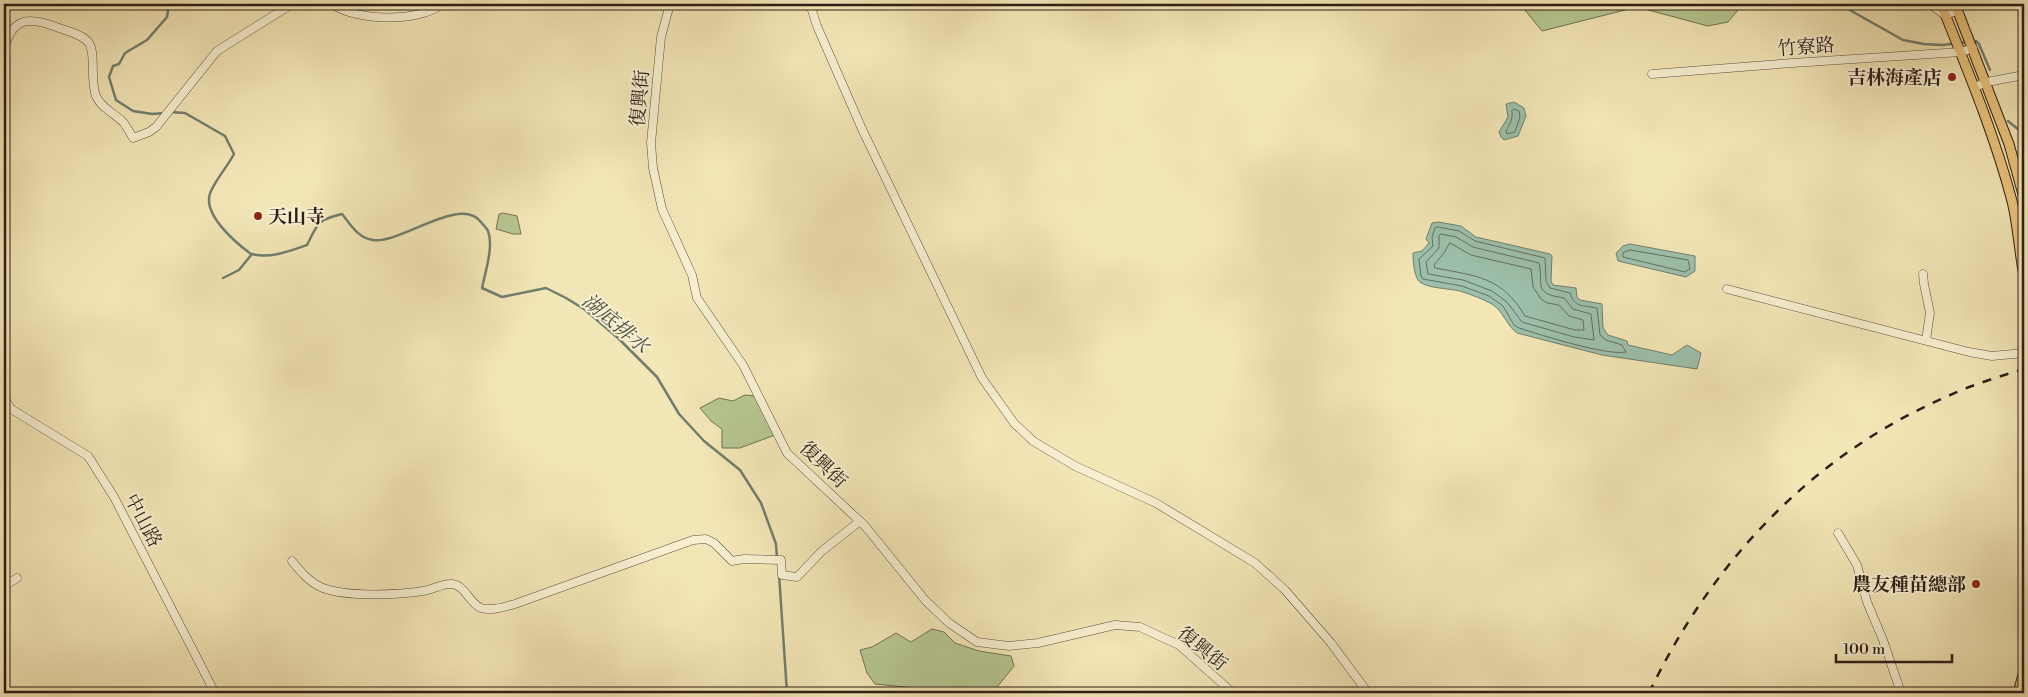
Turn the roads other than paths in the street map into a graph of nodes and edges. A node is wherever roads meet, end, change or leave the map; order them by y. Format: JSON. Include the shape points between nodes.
{"nodes":[{"id":1,"x":292,"y":4,"type":"edge"},
{"id":2,"x":332,"y":4,"type":"edge"},
{"id":3,"x":442,"y":4,"type":"edge"},
{"id":4,"x":670,"y":4,"type":"edge"},
{"id":5,"x":810,"y":4,"type":"edge"},
{"id":6,"x":1930,"y":4,"type":"edge"},
{"id":7,"x":1941,"y":4,"type":"edge"},
{"id":8,"x":1957,"y":7,"type":"edge"},
{"id":9,"x":1946,"y":15,"type":"junction"},
{"id":10,"x":1972,"y":48,"type":"junction"},
{"id":11,"x":4,"y":49,"type":"edge"},
{"id":12,"x":1961,"y":51,"type":"junction"},
{"id":13,"x":1652,"y":74,"type":"dead end"},
{"id":14,"x":2024,"y":75,"type":"edge"},
{"id":15,"x":1987,"y":82,"type":"junction"},
{"id":16,"x":1975,"y":87,"type":"junction"},
{"id":17,"x":2024,"y":198,"type":"edge"},
{"id":18,"x":1924,"y":274,"type":"dead end"},
{"id":19,"x":2024,"y":276,"type":"edge"},
{"id":20,"x":1727,"y":289,"type":"dead end"},
{"id":21,"x":1926,"y":340,"type":"junction"},
{"id":22,"x":2024,"y":353,"type":"edge"},
{"id":23,"x":4,"y":397,"type":"edge"},
{"id":24,"x":860,"y":521,"type":"junction"},
{"id":25,"x":1838,"y":533,"type":"dead end"},
{"id":26,"x":292,"y":561,"type":"dead end"},
{"id":27,"x":17,"y":578,"type":"dead end"},
{"id":28,"x":4,"y":586,"type":"edge"},
{"id":29,"x":2024,"y":671,"type":"edge"},
{"id":30,"x":215,"y":693,"type":"edge"},
{"id":31,"x":1233,"y":693,"type":"edge"},
{"id":32,"x":1368,"y":693,"type":"edge"},
{"id":33,"x":1901,"y":693,"type":"edge"},
{"id":34,"x":2018,"y":693,"type":"edge"}],
"edges":[{"from":1,"to":11,"type":"street","via":[[217,51],[164,117],[149,132],[133,138],[124,123],[96,96],[92,52],[90,44],[82,37],[28,20],[9,32]]},
{"from":2,"to":3,"type":"street","via":[[362,15],[385,17],[436,9]]},
{"from":4,"to":24,"type":"street","name":"復興街","via":[[661,37],[651,143],[662,209],[692,275],[697,298],[743,365],[787,453]]},
{"from":5,"to":32,"type":"street","via":[[816,26],[862,129],[982,378],[1014,424],[1033,441],[1075,466],[1156,503],[1255,563],[1285,590],[1331,643]]},
{"from":6,"to":9,"type":"street"},
{"from":7,"to":9,"type":"main road"},
{"from":8,"to":9,"type":"street"},
{"from":8,"to":10,"type":"main road"},
{"from":9,"to":12,"type":"main road"},
{"from":10,"to":12,"type":"street","name":"竹寮路"},
{"from":10,"to":15,"type":"main road"},
{"from":12,"to":13,"type":"street","name":"竹寮路"},
{"from":12,"to":16,"type":"main road"},
{"from":14,"to":15,"type":"street"},
{"from":15,"to":16,"type":"street"},
{"from":15,"to":17,"type":"main road"},
{"from":16,"to":19,"type":"main road","via":[[2012,203]]},
{"from":18,"to":21,"type":"street","via":[[1930,314]]},
{"from":20,"to":21,"type":"street"},
{"from":21,"to":22,"type":"street","via":[[1992,356]]},
{"from":23,"to":30,"type":"street","name":"中山路","via":[[11,409],[88,456],[114,498]]},
{"from":24,"to":26,"type":"street","via":[[822,551],[797,577],[782,575],[781,560],[732,561],[706,539],[692,540],[496,609],[481,608],[454,584],[438,585],[424,591],[362,594],[324,588],[315,584]]},
{"from":24,"to":31,"type":"street","name":"復興街","via":[[924,600],[949,624],[977,642],[1009,646],[1073,636],[1116,625],[1140,627],[1179,645]]},
{"from":25,"to":33,"type":"street","via":[[1858,565],[1867,602]]},
{"from":27,"to":28,"type":"street"},
{"from":29,"to":34,"type":"main road"}]}
